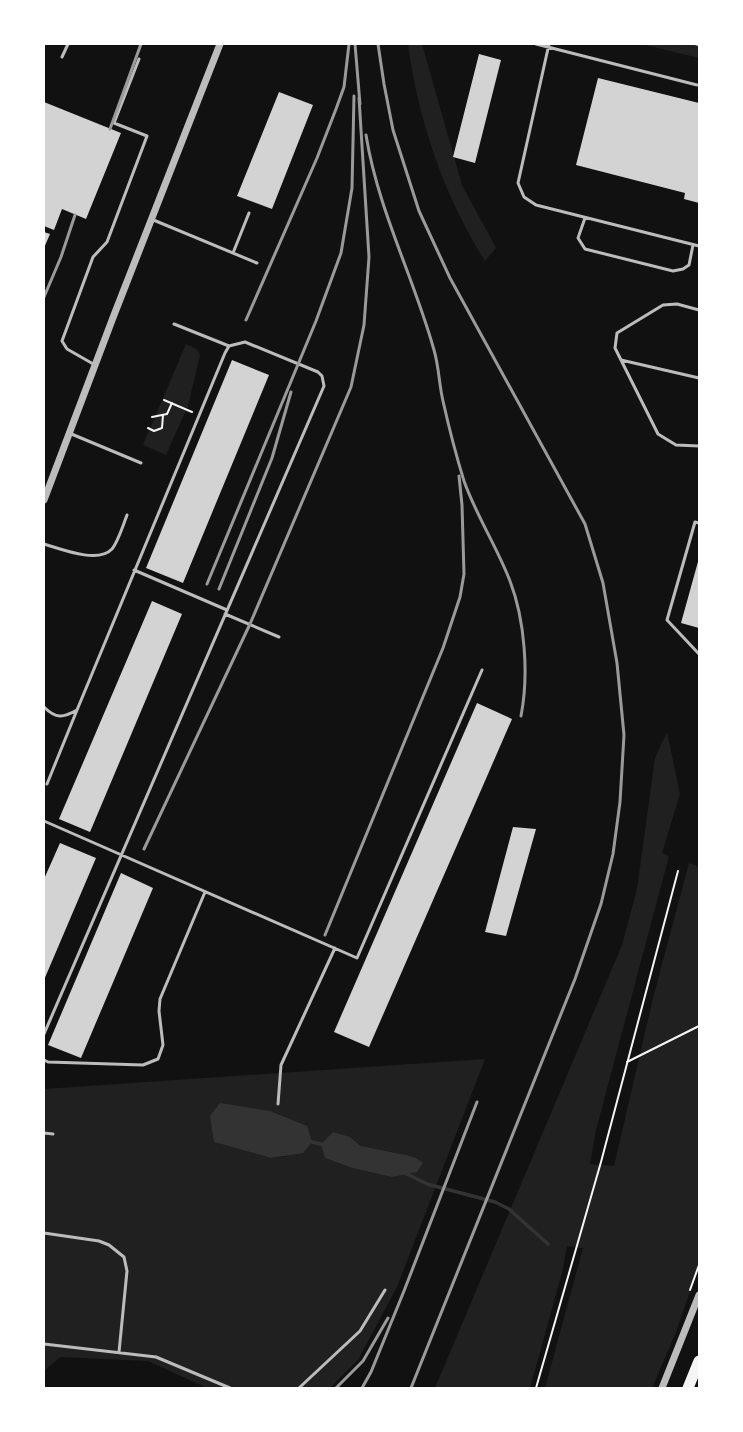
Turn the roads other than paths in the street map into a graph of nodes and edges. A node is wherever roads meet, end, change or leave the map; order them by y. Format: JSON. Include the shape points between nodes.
{"nodes":[{"id":1,"x":68,"y":44,"type":"edge"},
{"id":2,"x":220,"y":44,"type":"edge"},
{"id":3,"x":536,"y":44,"type":"edge"},
{"id":4,"x":549,"y":46,"type":"edge"},
{"id":5,"x":62,"y":58,"type":"dead end"},
{"id":6,"x":138,"y":58,"type":"dead end"},
{"id":7,"x":697,"y":85,"type":"dead end"},
{"id":8,"x":249,"y":213,"type":"dead end"},
{"id":9,"x":585,"y":218,"type":"junction"},
{"id":10,"x":151,"y":219,"type":"junction"},
{"id":11,"x":693,"y":244,"type":"junction"},
{"id":12,"x":699,"y":246,"type":"edge"},
{"id":13,"x":233,"y":253,"type":"junction"},
{"id":14,"x":257,"y":263,"type":"dead end"},
{"id":15,"x":699,"y":310,"type":"edge"},
{"id":16,"x":174,"y":324,"type":"dead end"},
{"id":17,"x":230,"y":346,"type":"junction"},
{"id":18,"x":621,"y":360,"type":"junction"},
{"id":19,"x":95,"y":365,"type":"junction"},
{"id":20,"x":699,"y":378,"type":"edge"},
{"id":21,"x":69,"y":433,"type":"junction"},
{"id":22,"x":699,"y":446,"type":"edge"},
{"id":23,"x":141,"y":462,"type":"dead end"},
{"id":24,"x":44,"y":500,"type":"edge"},
{"id":25,"x":127,"y":514,"type":"dead end"},
{"id":26,"x":699,"y":523,"type":"edge"},
{"id":27,"x":44,"y":544,"type":"edge"},
{"id":28,"x":134,"y":570,"type":"junction"},
{"id":29,"x":227,"y":610,"type":"junction"},
{"id":30,"x":225,"y":614,"type":"junction"},
{"id":31,"x":279,"y":637,"type":"dead end"},
{"id":32,"x":699,"y":654,"type":"edge"},
{"id":33,"x":482,"y":670,"type":"dead end"},
{"id":34,"x":44,"y":707,"type":"edge"},
{"id":35,"x":76,"y":710,"type":"junction"},
{"id":36,"x":47,"y":784,"type":"dead end"},
{"id":37,"x":44,"y":822,"type":"edge"},
{"id":38,"x":121,"y":855,"type":"junction"},
{"id":39,"x":205,"y":892,"type":"junction"},
{"id":40,"x":335,"y":948,"type":"junction"},
{"id":41,"x":44,"y":1034,"type":"edge"},
{"id":42,"x":44,"y":1060,"type":"edge"},
{"id":43,"x":278,"y":1104,"type":"dead end"},
{"id":44,"x":44,"y":1133,"type":"edge"},
{"id":45,"x":52,"y":1134,"type":"dead end"},
{"id":46,"x":44,"y":1233,"type":"edge"},
{"id":47,"x":385,"y":1290,"type":"dead end"},
{"id":48,"x":699,"y":1295,"type":"edge"},
{"id":49,"x":44,"y":1344,"type":"edge"},
{"id":50,"x":119,"y":1352,"type":"junction"},
{"id":51,"x":699,"y":1361,"type":"edge"},
{"id":52,"x":230,"y":1388,"type":"edge"},
{"id":53,"x":299,"y":1388,"type":"edge"},
{"id":54,"x":662,"y":1388,"type":"edge"},
{"id":55,"x":688,"y":1388,"type":"edge"}],
"edges":[{"from":1,"to":5,"type":"lane"},
{"from":2,"to":10,"type":"street"},
{"from":3,"to":4,"type":"lane"},
{"from":4,"to":7,"type":"lane"},
{"from":4,"to":9,"type":"lane","via":[[518,183],[524,197],[536,206]]},
{"from":6,"to":19,"type":"lane","via":[[114,123],[147,136],[107,242],[93,257],[62,341],[67,349]]},
{"from":8,"to":13,"type":"lane"},
{"from":9,"to":11,"type":"lane"},
{"from":9,"to":11,"type":"lane","via":[[578,238],[585,250],[673,271],[689,265]]},
{"from":10,"to":13,"type":"lane"},
{"from":10,"to":19,"type":"street"},
{"from":11,"to":12,"type":"lane"},
{"from":13,"to":14,"type":"lane"},
{"from":15,"to":18,"type":"lane","via":[[677,304],[662,306],[617,333],[615,348]]},
{"from":16,"to":17,"type":"lane"},
{"from":17,"to":28,"type":"lane"},
{"from":17,"to":29,"type":"lane","via":[[245,342],[318,372],[322,376],[324,386]]},
{"from":18,"to":20,"type":"lane"},
{"from":18,"to":22,"type":"lane","via":[[658,434],[676,444]]},
{"from":19,"to":21,"type":"street"},
{"from":21,"to":23,"type":"lane"},
{"from":21,"to":24,"type":"street"},
{"from":25,"to":27,"type":"lane","via":[[112,548],[101,556]]},
{"from":26,"to":32,"type":"lane","via":[[695,522],[667,620]]},
{"from":28,"to":29,"type":"lane"},
{"from":28,"to":35,"type":"lane"},
{"from":29,"to":30,"type":"lane"},
{"from":30,"to":31,"type":"lane"},
{"from":30,"to":38,"type":"lane"},
{"from":33,"to":40,"type":"lane","via":[[357,958]]},
{"from":34,"to":35,"type":"lane","via":[[51,714],[64,717]]},
{"from":35,"to":36,"type":"lane"},
{"from":37,"to":38,"type":"lane"},
{"from":38,"to":39,"type":"lane"},
{"from":38,"to":41,"type":"lane"},
{"from":39,"to":40,"type":"lane"},
{"from":39,"to":42,"type":"lane","via":[[160,999],[163,1045],[158,1059],[143,1065]]},
{"from":40,"to":43,"type":"lane","via":[[281,1065]]},
{"from":44,"to":45,"type":"lane"},
{"from":46,"to":50,"type":"lane","via":[[99,1241],[109,1245],[124,1257],[128,1271]]},
{"from":47,"to":53,"type":"lane","via":[[360,1331]]},
{"from":48,"to":54,"type":"street"},
{"from":49,"to":50,"type":"lane"},
{"from":50,"to":52,"type":"lane","via":[[156,1356]]},
{"from":51,"to":55,"type":"highway"}]}
